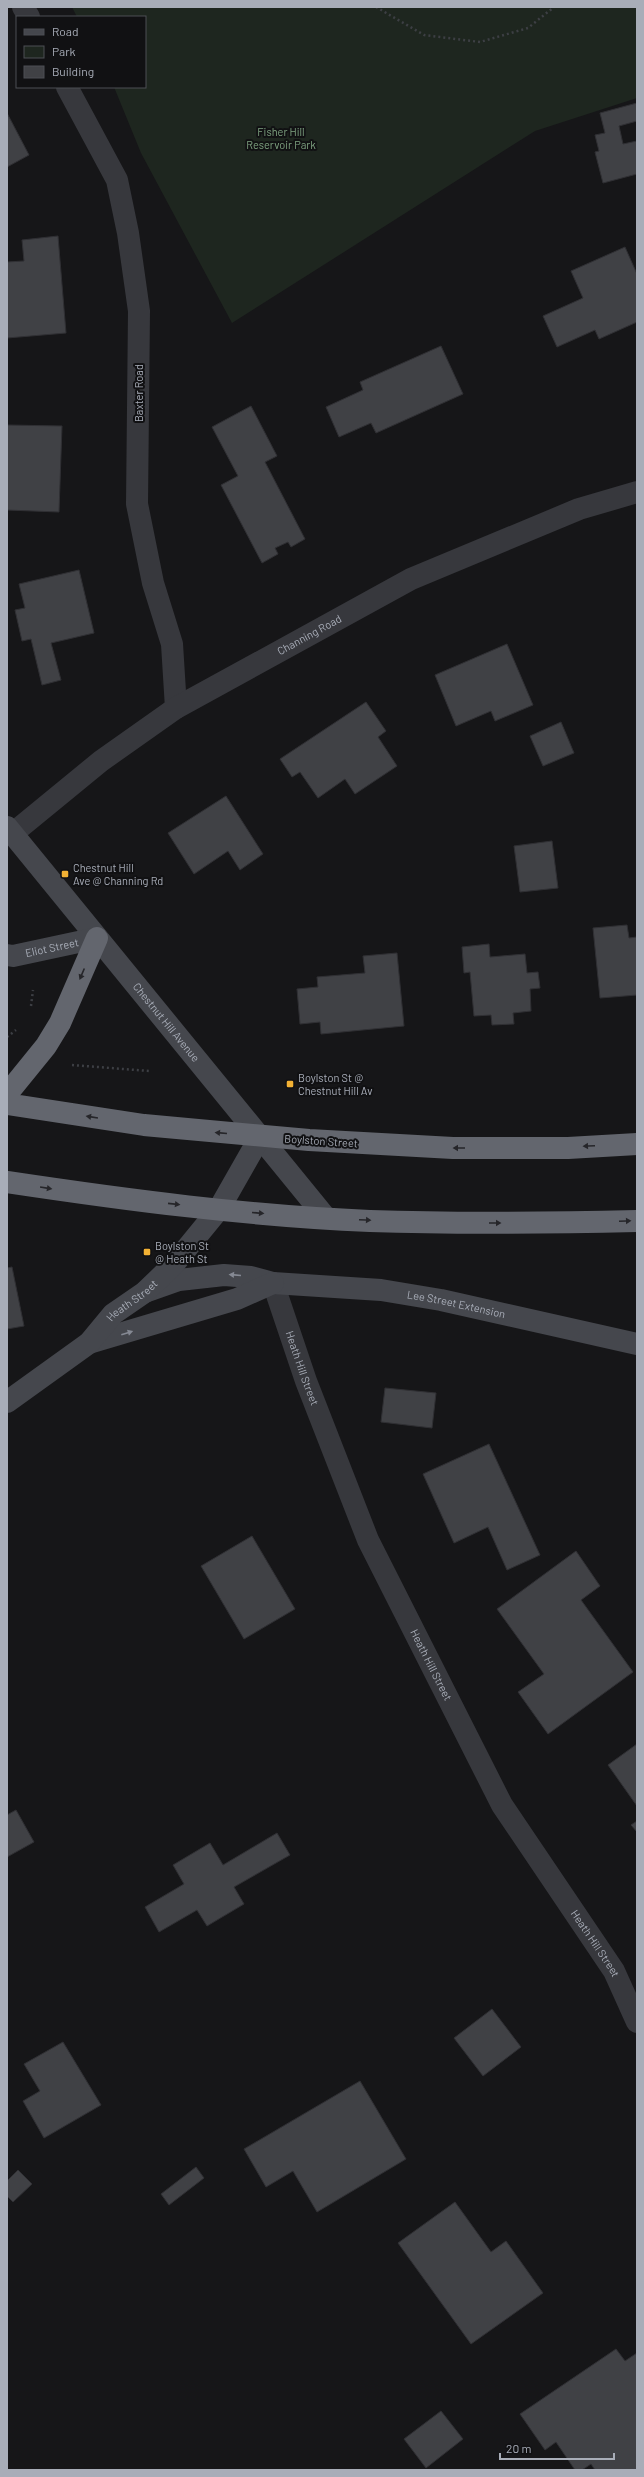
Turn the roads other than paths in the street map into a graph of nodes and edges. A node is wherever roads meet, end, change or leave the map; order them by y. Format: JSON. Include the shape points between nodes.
{"nodes":[{"id":1,"x":23,"y":7,"type":"edge"},
{"id":2,"x":28,"y":16,"type":"edge"},
{"id":3,"x":68,"y":88,"type":"edge"},
{"id":4,"x":637,"y":492,"type":"edge"},
{"id":5,"x":176,"y":708,"type":"junction"},
{"id":6,"x":10,"y":830,"type":"edge"},
{"id":7,"x":97,"y":938,"type":"junction"},
{"id":8,"x":7,"y":955,"type":"edge"},
{"id":9,"x":7,"y":1094,"type":"edge"},
{"id":10,"x":7,"y":1104,"type":"edge"},
{"id":11,"x":260,"y":1137,"type":"junction"},
{"id":12,"x":637,"y":1144,"type":"edge"},
{"id":13,"x":7,"y":1182,"type":"edge"},
{"id":14,"x":219,"y":1209,"type":"junction"},
{"id":15,"x":326,"y":1218,"type":"junction"},
{"id":16,"x":637,"y":1221,"type":"edge"},
{"id":17,"x":273,"y":1283,"type":"junction"},
{"id":18,"x":145,"y":1292,"type":"junction"},
{"id":19,"x":89,"y":1343,"type":"junction"},
{"id":20,"x":637,"y":1344,"type":"edge"},
{"id":21,"x":7,"y":1402,"type":"edge"},
{"id":22,"x":637,"y":2022,"type":"edge"}],
"edges":[{"from":1,"to":2,"type":"street"},
{"from":3,"to":5,"type":"street","name":"Baxter Road","via":[[117,180],[128,233],[139,312],[137,504],[153,583],[172,644]]},
{"from":4,"to":5,"type":"street","name":"Channing Road","via":[[579,509],[411,579]]},
{"from":5,"to":6,"type":"street","name":"Channing Road"},
{"from":6,"to":7,"type":"street","name":"Chestnut Hill Avenue"},
{"from":7,"to":8,"type":"street","name":"Eliot Street","via":[[13,956]]},
{"from":7,"to":9,"type":"highway","one_way":true,"via":[[60,1024],[46,1046]]},
{"from":7,"to":11,"type":"street","name":"Chestnut Hill Avenue"},
{"from":11,"to":10,"type":"highway","name":"Boylston Street","one_way":true,"via":[[144,1125]]},
{"from":12,"to":11,"type":"highway","name":"Boylston Street","one_way":true,"via":[[568,1148],[453,1148]]},
{"from":11,"to":14,"type":"street","name":"Heath Street"},
{"from":11,"to":15,"type":"street","name":"Chestnut Hill Avenue"},
{"from":13,"to":14,"type":"highway","one_way":true},
{"from":14,"to":15,"type":"highway","one_way":true},
{"from":14,"to":18,"type":"street","name":"Heath Street","via":[[187,1250]]},
{"from":15,"to":16,"type":"highway","one_way":true,"via":[[449,1222]]},
{"from":17,"to":18,"type":"street","name":"Lee Street Extension","one_way":true,"via":[[251,1277],[207,1275],[178,1280]]},
{"from":19,"to":17,"type":"street","name":"Lee Street Extension","one_way":true,"via":[[237,1299]]},
{"from":17,"to":20,"type":"street","name":"Lee Street Extension","via":[[344,1286],[416,1295]]},
{"from":17,"to":22,"type":"street","name":"Heath Hill Street","via":[[306,1381],[368,1540],[502,1805],[614,1970]]},
{"from":18,"to":19,"type":"street","name":"Heath Street","via":[[113,1314]]},
{"from":19,"to":21,"type":"street","name":"Heath Street"}]}
